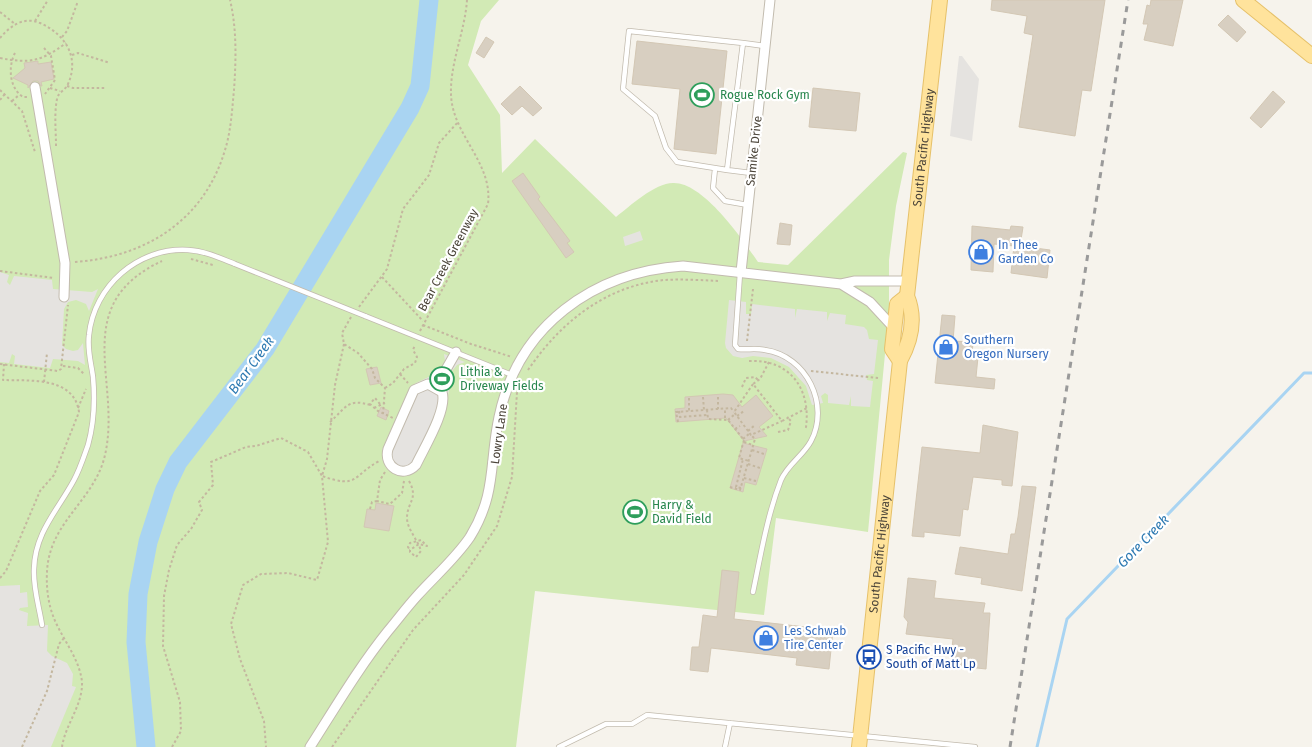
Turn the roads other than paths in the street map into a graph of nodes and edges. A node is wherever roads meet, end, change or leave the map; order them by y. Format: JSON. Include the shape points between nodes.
{"nodes":[{"id":1,"x":770,"y":0,"type":"edge"},
{"id":2,"x":940,"y":0,"type":"edge"},
{"id":3,"x":1243,"y":0,"type":"edge"},
{"id":4,"x":743,"y":43,"type":"junction"},
{"id":5,"x":765,"y":46,"type":"junction"},
{"id":6,"x":1312,"y":56,"type":"edge"},
{"id":7,"x":36,"y":87,"type":"dead end"},
{"id":8,"x":715,"y":169,"type":"junction"},
{"id":9,"x":727,"y":170,"type":"junction"},
{"id":10,"x":751,"y":173,"type":"junction"},
{"id":11,"x":748,"y":205,"type":"junction"},
{"id":12,"x":740,"y":272,"type":"junction"},
{"id":13,"x":908,"y":282,"type":"junction"},
{"id":14,"x":841,"y":284,"type":"junction"},
{"id":15,"x":907,"y":296,"type":"junction"},
{"id":16,"x":66,"y":297,"type":"road end"},
{"id":17,"x":894,"y":328,"type":"junction"},
{"id":18,"x":456,"y":352,"type":"junction"},
{"id":19,"x":900,"y":362,"type":"junction"},
{"id":20,"x":512,"y":375,"type":"junction"},
{"id":21,"x":436,"y":387,"type":"junction"},
{"id":22,"x":753,"y":592,"type":"dead end"},
{"id":23,"x":42,"y":625,"type":"dead end"},
{"id":24,"x":730,"y":723,"type":"junction"},
{"id":25,"x":860,"y":741,"type":"edge"},
{"id":26,"x":310,"y":747,"type":"edge"},
{"id":27,"x":559,"y":747,"type":"edge"},
{"id":28,"x":725,"y":747,"type":"edge"},
{"id":29,"x":975,"y":747,"type":"edge"}],
"edges":[{"from":1,"to":5,"type":"street","name":"Samike Drive"},
{"from":2,"to":13,"type":"main road","name":"South Pacific Highway"},
{"from":3,"to":6,"type":"main road"},
{"from":4,"to":5,"type":"lane"},
{"from":4,"to":8,"type":"lane","via":[[629,31],[623,89],[655,116],[666,148],[678,162]]},
{"from":4,"to":9,"type":"lane"},
{"from":5,"to":10,"type":"street","name":"Samike Drive"},
{"from":7,"to":16,"type":"street","via":[[64,263]]},
{"from":8,"to":9,"type":"lane"},
{"from":8,"to":11,"type":"lane","via":[[713,188],[725,201]]},
{"from":9,"to":10,"type":"lane"},
{"from":10,"to":11,"type":"street","name":"Samike Drive"},
{"from":11,"to":12,"type":"street","name":"Samike Drive"},
{"from":12,"to":14,"type":"street","name":"Lowry Lane"},
{"from":12,"to":20,"type":"street","name":"Lowry Lane","via":[[683,266],[609,282],[573,302],[548,324],[520,359]]},
{"from":12,"to":22,"type":"lane","via":[[734,346],[766,350],[789,360],[804,374],[816,395],[819,409],[816,430],[806,450],[781,480],[766,528]]},
{"from":13,"to":14,"type":"street","name":"Lowry Lane","via":[[856,281]]},
{"from":13,"to":15,"type":"main road","name":"South Pacific Highway"},
{"from":14,"to":17,"type":"street","name":"Lowry Lane","via":[[870,302]]},
{"from":15,"to":17,"type":"main road","name":"South Pacific Highway","via":[[897,304]]},
{"from":15,"to":19,"type":"main road","name":"South Pacific Highway","via":[[913,310],[908,346]]},
{"from":17,"to":19,"type":"main road","name":"South Pacific Highway","via":[[892,349]]},
{"from":18,"to":20,"type":"lane"},
{"from":18,"to":21,"type":"street"},
{"from":18,"to":23,"type":"lane","bridge":true,"via":[[236,264],[194,251],[156,254],[135,263],[119,274],[98,302],[88,341],[94,393],[88,443],[74,480],[49,517],[36,553],[34,586]]},
{"from":19,"to":25,"type":"main road","name":"South Pacific Highway"},
{"from":20,"to":26,"type":"street","name":"Lowry Lane","via":[[499,416],[492,477],[477,523],[461,549],[386,634]]},
{"from":21,"to":21,"type":"street","via":[[444,398],[442,410],[416,465],[406,471],[397,469],[387,460],[414,390],[428,384]]},
{"from":24,"to":25,"type":"lane"},
{"from":24,"to":27,"type":"lane","via":[[647,715],[632,724],[606,724]]},
{"from":24,"to":28,"type":"lane"},
{"from":25,"to":29,"type":"lane"}]}
